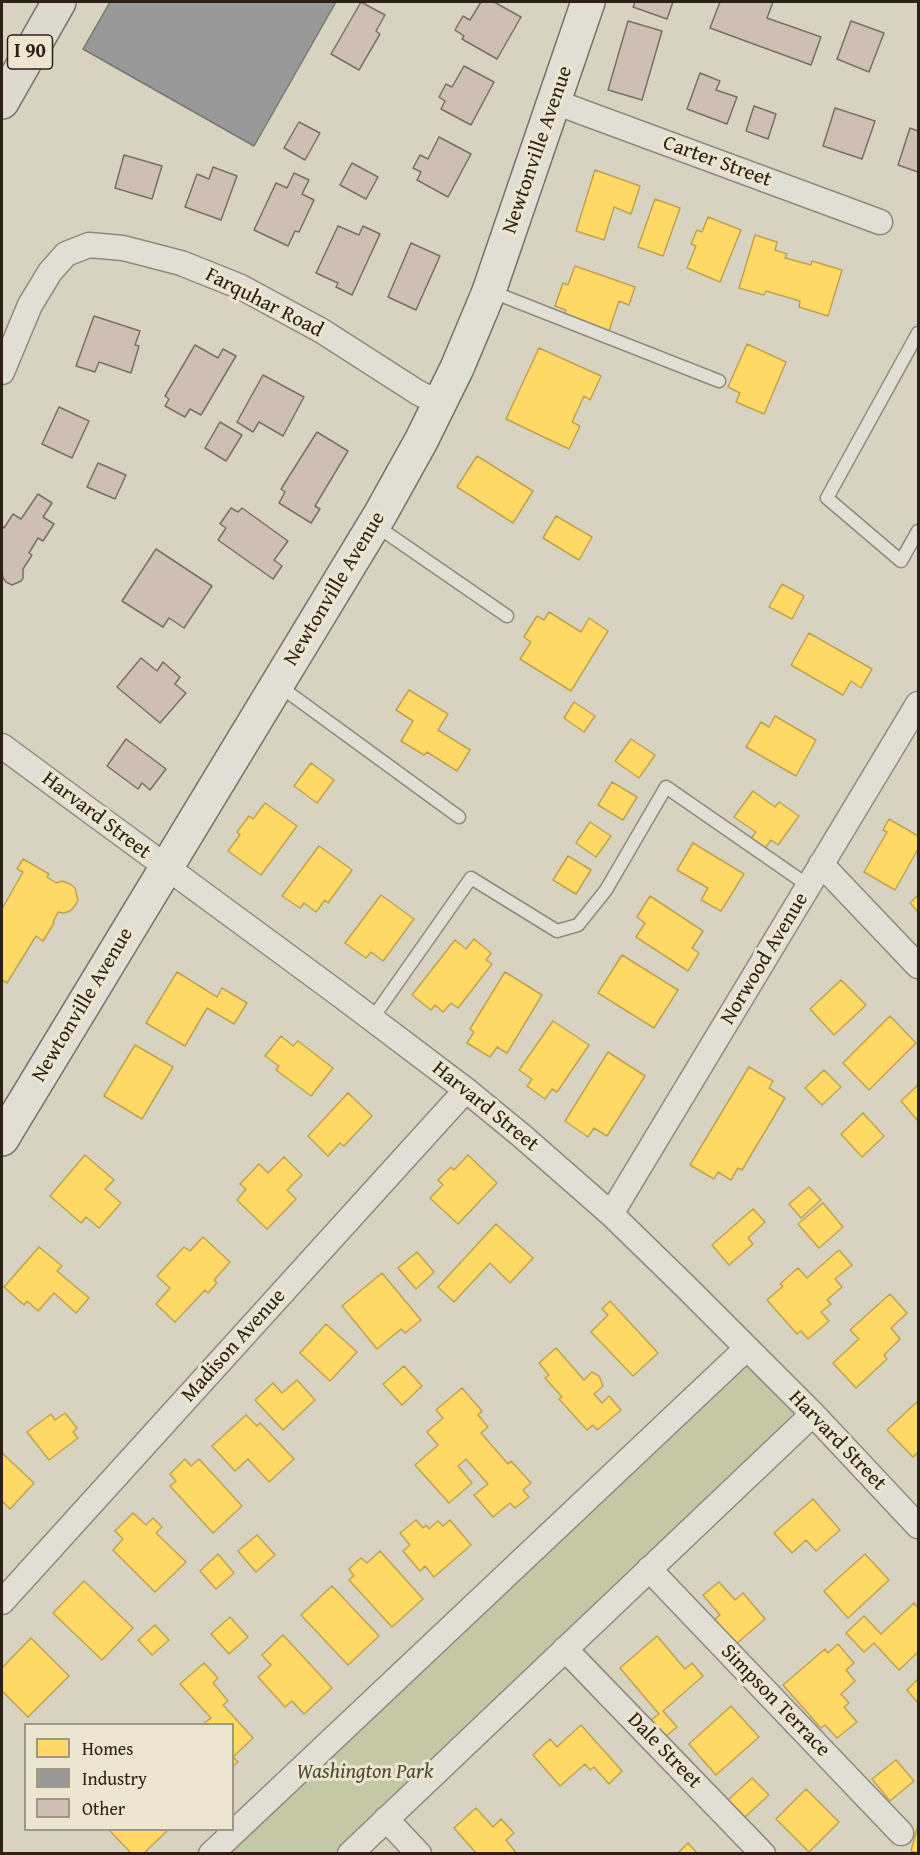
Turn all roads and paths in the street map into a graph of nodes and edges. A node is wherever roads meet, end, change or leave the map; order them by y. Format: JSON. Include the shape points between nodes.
{"nodes":[{"id":1,"x":59,"y":2,"type":"edge"},
{"id":2,"x":588,"y":2,"type":"edge"},
{"id":3,"x":2,"y":102,"type":"edge"},
{"id":4,"x":555,"y":102,"type":"junction"},
{"id":5,"x":880,"y":222,"type":"dead end"},
{"id":6,"x":489,"y":291,"type":"junction"},
{"id":7,"x":918,"y":336,"type":"edge"},
{"id":8,"x":2,"y":372,"type":"edge"},
{"id":9,"x":719,"y":381,"type":"dead end"},
{"id":10,"x":440,"y":404,"type":"junction"},
{"id":11,"x":374,"y":525,"type":"junction"},
{"id":12,"x":918,"y":531,"type":"edge"},
{"id":13,"x":507,"y":616,"type":"dead end"},
{"id":14,"x":277,"y":684,"type":"junction"},
{"id":15,"x":918,"y":704,"type":"edge"},
{"id":16,"x":2,"y":746,"type":"edge"},
{"id":17,"x":459,"y":817,"type":"dead end"},
{"id":18,"x":821,"y":864,"type":"junction"},
{"id":19,"x":166,"y":868,"type":"junction"},
{"id":20,"x":809,"y":886,"type":"junction"},
{"id":21,"x":918,"y":966,"type":"edge"},
{"id":22,"x":372,"y":1019,"type":"junction"},
{"id":23,"x":466,"y":1090,"type":"junction"},
{"id":24,"x":2,"y":1139,"type":"edge"},
{"id":25,"x":611,"y":1214,"type":"junction"},
{"id":26,"x":747,"y":1348,"type":"junction"},
{"id":27,"x":813,"y":1414,"type":"junction"},
{"id":28,"x":918,"y":1526,"type":"edge"},
{"id":29,"x":649,"y":1569,"type":"junction"},
{"id":30,"x":2,"y":1602,"type":"edge"},
{"id":31,"x":565,"y":1649,"type":"junction"},
{"id":32,"x":386,"y":1819,"type":"junction"},
{"id":33,"x":901,"y":1833,"type":"dead end"},
{"id":34,"x":211,"y":1854,"type":"edge"},
{"id":35,"x":350,"y":1854,"type":"edge"},
{"id":36,"x":419,"y":1854,"type":"edge"},
{"id":37,"x":763,"y":1854,"type":"edge"}],
"edges":[{"from":1,"to":3,"type":"highway","number":"I 90"},
{"from":2,"to":4,"type":"main road","name":"Newtonville Avenue"},
{"from":4,"to":5,"type":"street","name":"Carter Street"},
{"from":4,"to":6,"type":"main road","name":"Newtonville Avenue"},
{"from":6,"to":9,"type":"lane"},
{"from":6,"to":10,"type":"main road","name":"Newtonville Avenue"},
{"from":7,"to":12,"type":"lane","via":[[827,498],[902,561]]},
{"from":8,"to":10,"type":"street","name":"Farquhar Road","via":[[30,305],[50,272],[66,254],[89,245],[123,248],[180,263],[241,287]]},
{"from":10,"to":11,"type":"main road","name":"Newtonville Avenue"},
{"from":11,"to":13,"type":"lane"},
{"from":11,"to":14,"type":"main road","name":"Newtonville Avenue"},
{"from":14,"to":17,"type":"lane"},
{"from":14,"to":19,"type":"main road","name":"Newtonville Avenue"},
{"from":15,"to":18,"type":"street","name":"Norwood Avenue"},
{"from":16,"to":19,"type":"street","name":"Harvard Street"},
{"from":18,"to":20,"type":"street","name":"Norwood Avenue"},
{"from":18,"to":21,"type":"street"},
{"from":19,"to":22,"type":"street","name":"Harvard Street"},
{"from":19,"to":24,"type":"main road","name":"Newtonville Avenue"},
{"from":20,"to":22,"type":"lane","via":[[666,788],[606,890],[578,925],[557,931],[471,878]]},
{"from":20,"to":25,"type":"street","name":"Norwood Avenue"},
{"from":22,"to":23,"type":"street","name":"Harvard Street"},
{"from":23,"to":25,"type":"street","name":"Harvard Street"},
{"from":23,"to":30,"type":"street","name":"Madison Avenue"},
{"from":25,"to":26,"type":"street","name":"Harvard Street"},
{"from":26,"to":27,"type":"street","name":"Harvard Street"},
{"from":26,"to":34,"type":"street"},
{"from":27,"to":28,"type":"street","name":"Harvard Street"},
{"from":27,"to":29,"type":"street"},
{"from":29,"to":31,"type":"street"},
{"from":29,"to":33,"type":"street","name":"Simpson Terrace"},
{"from":31,"to":32,"type":"street"},
{"from":31,"to":37,"type":"street","name":"Dale Street"},
{"from":32,"to":35,"type":"street"},
{"from":32,"to":36,"type":"street"}]}
